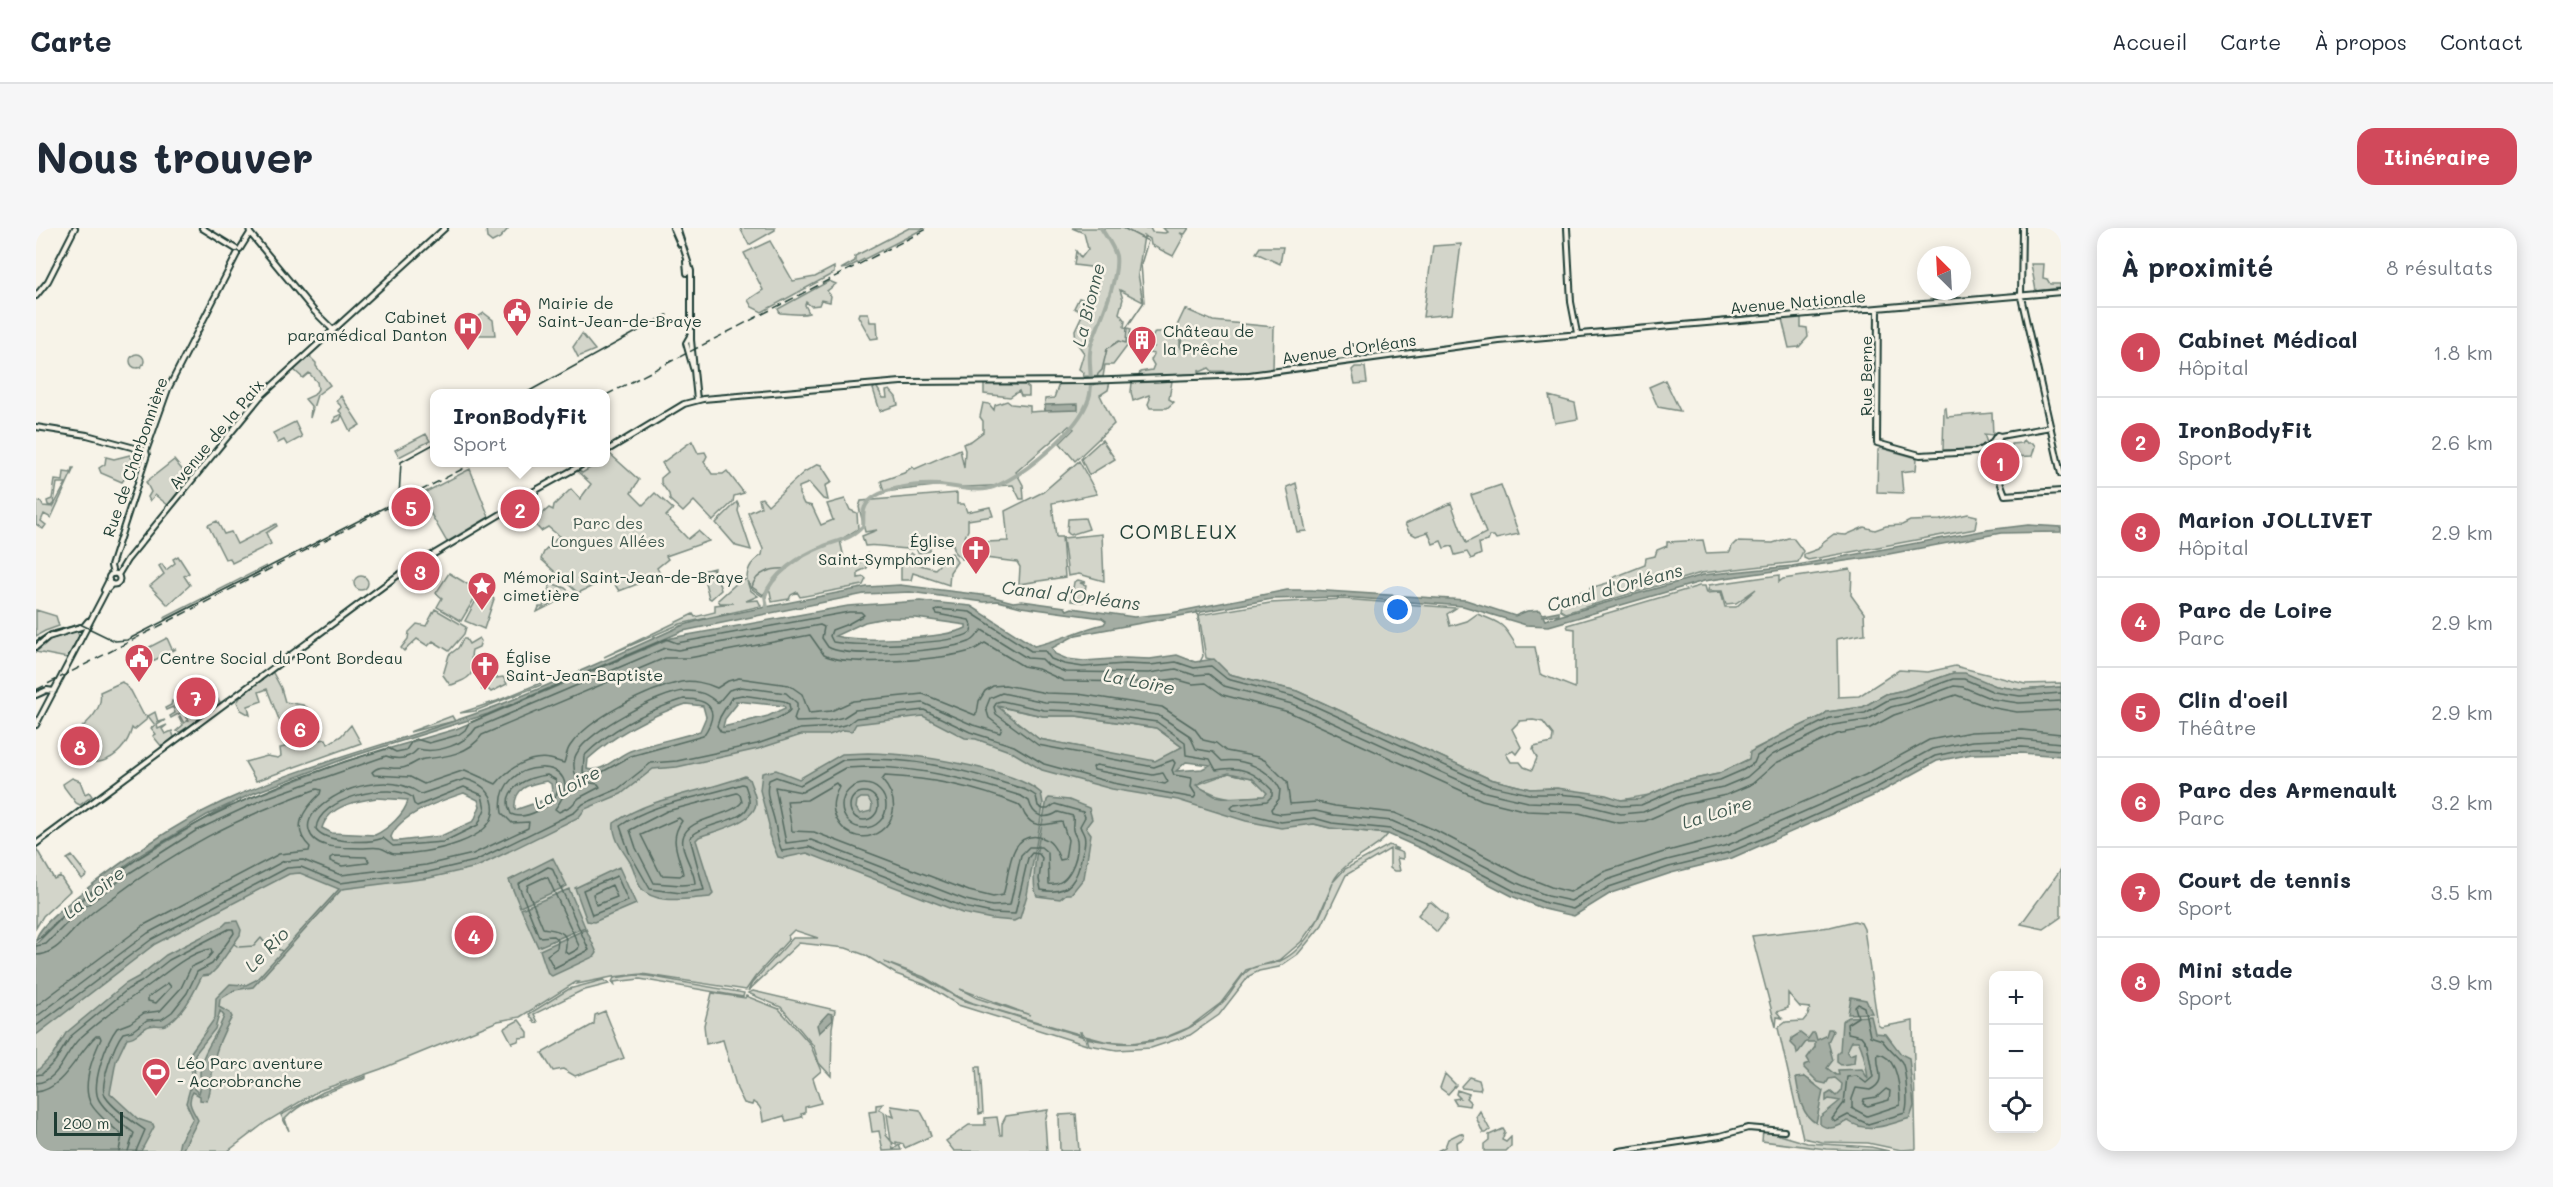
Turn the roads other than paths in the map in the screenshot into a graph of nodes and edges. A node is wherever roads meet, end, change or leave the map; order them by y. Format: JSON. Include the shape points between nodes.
{"nodes":[{"id":1,"x":75,"y":228,"type":"edge"},
{"id":2,"x":202,"y":228,"type":"edge"},
{"id":3,"x":445,"y":228,"type":"edge"},
{"id":4,"x":675,"y":228,"type":"edge"},
{"id":5,"x":1566,"y":228,"type":"edge"},
{"id":6,"x":2022,"y":228,"type":"edge"},
{"id":7,"x":250,"y":231,"type":"edge"},
{"id":8,"x":238,"y":251,"type":"junction"},
{"id":9,"x":2061,"y":292,"type":"edge"},
{"id":10,"x":2020,"y":295,"type":"junction"},
{"id":11,"x":36,"y":296,"type":"edge"},
{"id":12,"x":1878,"y":308,"type":"junction"},
{"id":13,"x":332,"y":331,"type":"junction"},
{"id":14,"x":1577,"y":333,"type":"junction"},
{"id":15,"x":697,"y":400,"type":"junction"},
{"id":16,"x":36,"y":427,"type":"edge"},
{"id":17,"x":2051,"y":427,"type":"junction"},
{"id":18,"x":1993,"y":446,"type":"junction"},
{"id":19,"x":610,"y":449,"type":"edge"},
{"id":20,"x":146,"y":451,"type":"junction"},
{"id":21,"x":579,"y":467,"type":"edge"},
{"id":22,"x":2060,"y":474,"type":"edge"},
{"id":23,"x":2061,"y":491,"type":"edge"},
{"id":24,"x":530,"y":495,"type":"junction"},
{"id":25,"x":521,"y":500,"type":"junction"},
{"id":26,"x":115,"y":574,"type":"junction"},
{"id":27,"x":110,"y":582,"type":"junction"},
{"id":28,"x":85,"y":627,"type":"junction"},
{"id":29,"x":36,"y":648,"type":"edge"},
{"id":30,"x":53,"y":691,"type":"junction"},
{"id":31,"x":36,"y":695,"type":"edge"},
{"id":32,"x":36,"y":723,"type":"edge"},
{"id":33,"x":36,"y":843,"type":"edge"},
{"id":34,"x":1784,"y":1131,"type":"dead end"},
{"id":35,"x":1619,"y":1151,"type":"edge"}],
"edges":[{"from":1,"to":11,"type":"main road"},
{"from":2,"to":8,"type":"main road"},
{"from":3,"to":13,"type":"main road","name":"Avenue de la Paix"},
{"from":4,"to":15,"type":"main road","via":[[688,271]]},
{"from":5,"to":14,"type":"main road"},
{"from":6,"to":10,"type":"main road"},
{"from":7,"to":8,"type":"main road","name":"Rue de Charbonnière"},
{"from":7,"to":13,"type":"main road"},
{"from":8,"to":20,"type":"main road","name":"Rue de Charbonnière","via":[[168,389]]},
{"from":9,"to":10,"type":"main road","name":"Avenue Nationale"},
{"from":10,"to":12,"type":"main road","name":"Avenue Nationale"},
{"from":10,"to":17,"type":"main road"},
{"from":12,"to":14,"type":"main road","name":"Avenue Nationale"},
{"from":12,"to":18,"type":"main road","name":"Rue Berne","via":[[1877,443],[1920,455],[1976,452]]},
{"from":13,"to":26,"type":"main road","name":"Avenue de la Paix","via":[[253,404]]},
{"from":14,"to":15,"type":"main road","name":"Avenue d'Orléans","via":[[1249,375],[901,382]]},
{"from":15,"to":19,"type":"main road","name":"Avenue d'Orléans"},
{"from":16,"to":20,"type":"main road","via":[[87,435]]},
{"from":17,"to":18,"type":"main road","via":[[1997,435]]},
{"from":17,"to":22,"type":"main road"},
{"from":18,"to":23,"type":"main road","via":[[2004,495]]},
{"from":20,"to":26,"type":"main road","name":"Rue de Charbonnière","via":[[111,566]]},
{"from":21,"to":24,"type":"main road"},
{"from":24,"to":25,"type":"main road","via":[[523,494]]},
{"from":24,"to":25,"type":"main road","via":[[528,504]]},
{"from":25,"to":33,"type":"main road","via":[[401,573]]},
{"from":26,"to":27,"type":"main road"},
{"from":26,"to":27,"type":"main road","via":[[119,581]]},
{"from":27,"to":28,"type":"main road"},
{"from":27,"to":28,"type":"main road"},
{"from":28,"to":29,"type":"main road","via":[[49,638]]},
{"from":28,"to":30,"type":"main road"},
{"from":28,"to":30,"type":"main road"},
{"from":30,"to":31,"type":"main road"},
{"from":30,"to":32,"type":"main road"},
{"from":34,"to":35,"type":"main road","via":[[1748,1128]]}]}
